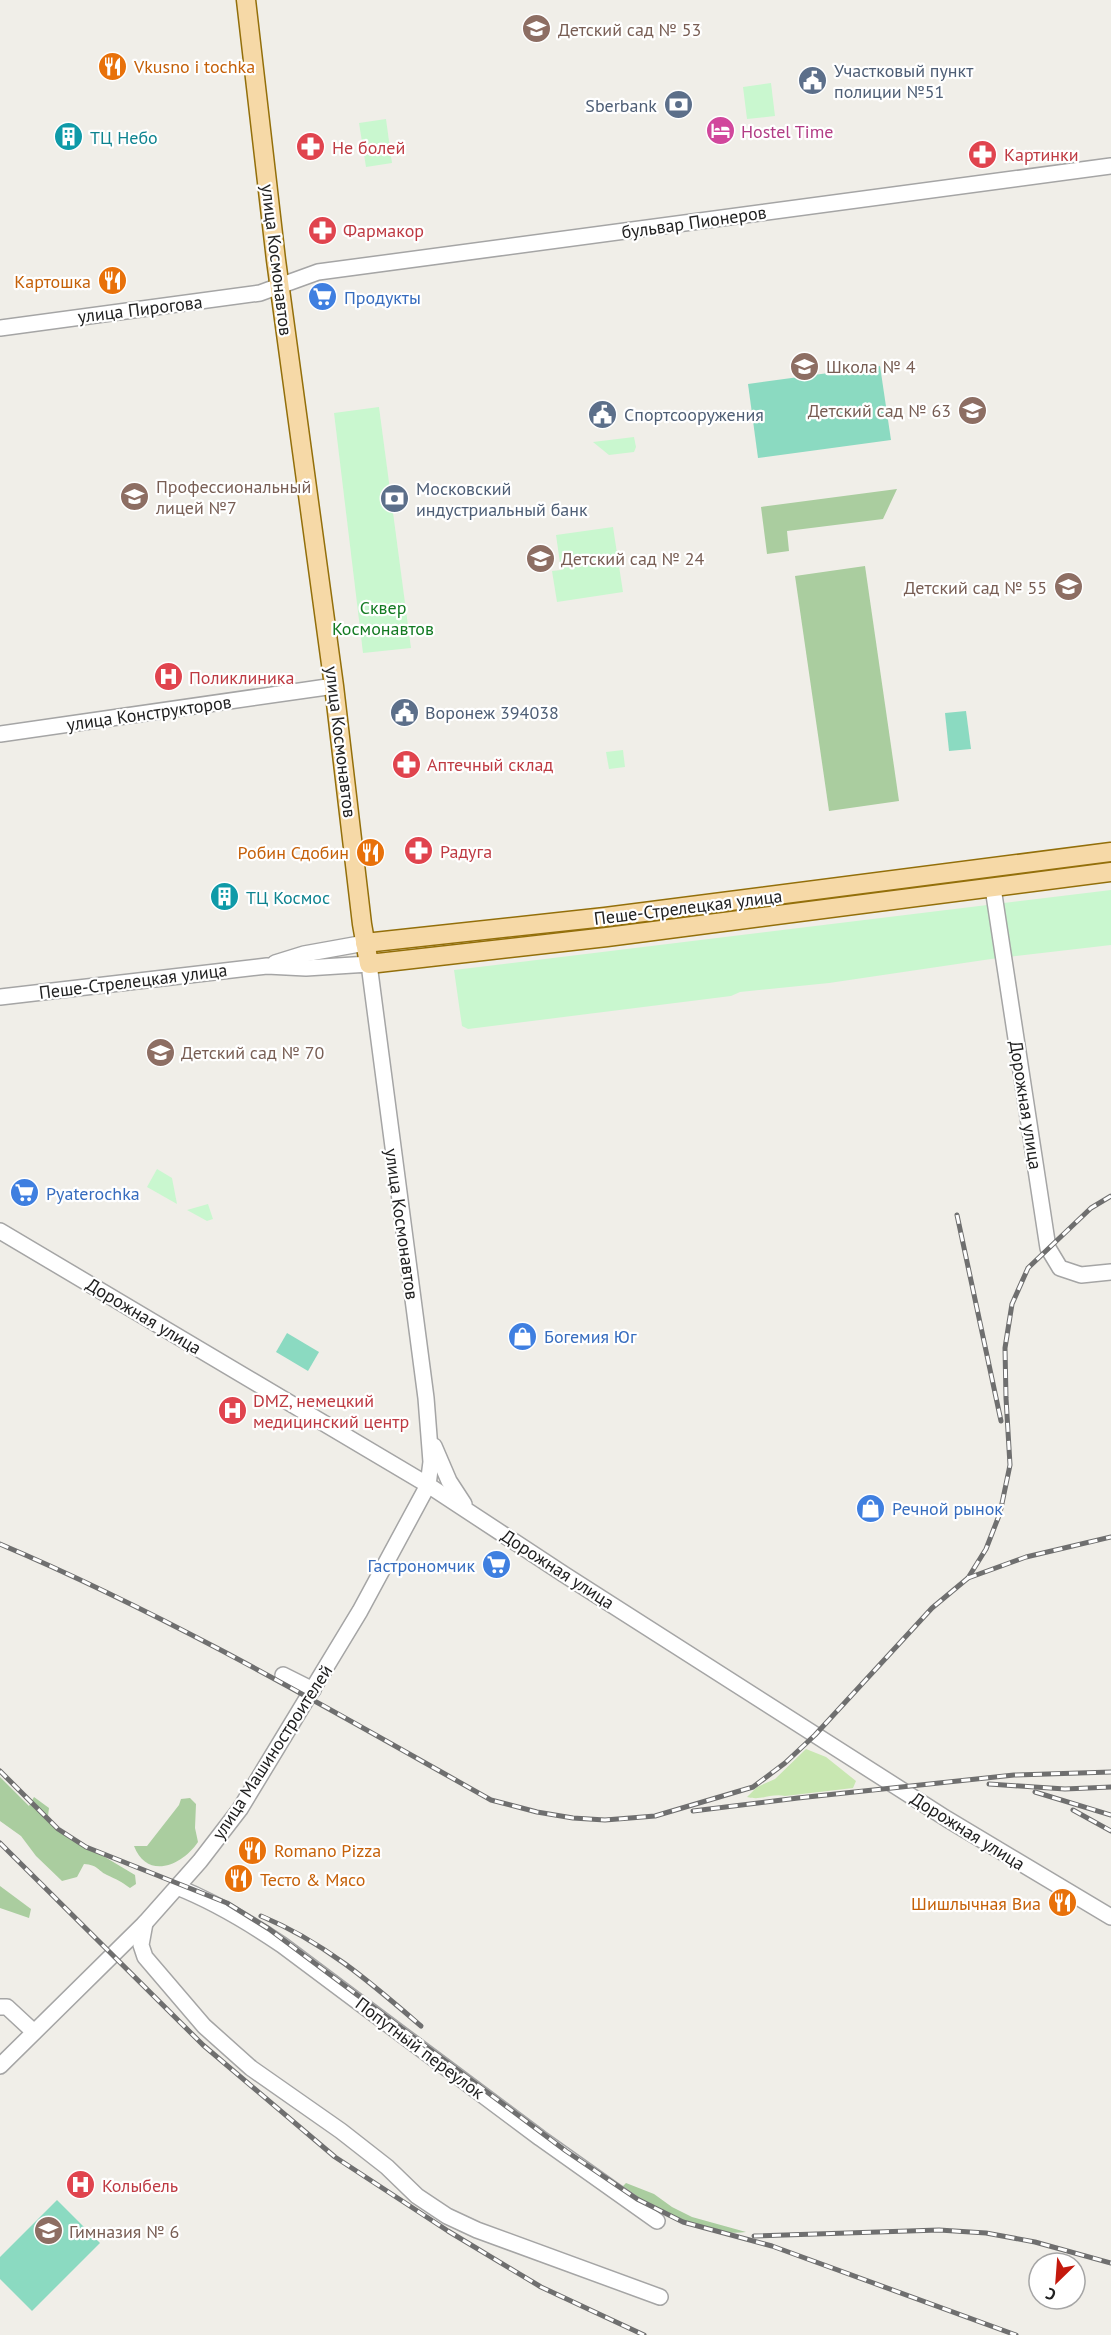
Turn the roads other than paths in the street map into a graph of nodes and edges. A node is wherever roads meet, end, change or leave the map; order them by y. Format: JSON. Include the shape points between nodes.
{"nodes":[{"id":1,"x":246,"y":0,"type":"edge"},
{"id":2,"x":1111,"y":166,"type":"edge"},
{"id":3,"x":279,"y":286,"type":"junction"},
{"id":4,"x":0,"y":328,"type":"edge"},
{"id":5,"x":334,"y":686,"type":"junction"},
{"id":6,"x":0,"y":734,"type":"edge"},
{"id":7,"x":1111,"y":852,"type":"edge"},
{"id":8,"x":1111,"y":872,"type":"edge"},
{"id":9,"x":993,"y":888,"type":"junction"},
{"id":10,"x":365,"y":943,"type":"junction"},
{"id":11,"x":369,"y":964,"type":"junction"},
{"id":12,"x":267,"y":966,"type":"junction"},
{"id":13,"x":0,"y":997,"type":"edge"},
{"id":14,"x":0,"y":1231,"type":"edge"},
{"id":15,"x":1111,"y":1272,"type":"edge"},
{"id":16,"x":430,"y":1432,"type":"junction"},
{"id":17,"x":428,"y":1485,"type":"junction"},
{"id":18,"x":469,"y":1512,"type":"junction"},
{"id":19,"x":283,"y":1675,"type":"dead end"},
{"id":20,"x":313,"y":1690,"type":"junction"},
{"id":21,"x":177,"y":1887,"type":"junction"},
{"id":22,"x":1111,"y":1917,"type":"edge"},
{"id":23,"x":145,"y":1923,"type":"junction"},
{"id":24,"x":0,"y":2007,"type":"edge"},
{"id":25,"x":34,"y":2032,"type":"junction"},
{"id":26,"x":0,"y":2066,"type":"edge"},
{"id":27,"x":657,"y":2221,"type":"dead end"},
{"id":28,"x":660,"y":2296,"type":"dead end"}],
"edges":[{"from":1,"to":3,"type":"main road","name":"улица Космонавтов"},
{"from":2,"to":3,"type":"street","name":"бульвар Пионеров","via":[[318,272]]},
{"from":3,"to":4,"type":"street","name":"улица Пирогова","via":[[260,293]]},
{"from":3,"to":5,"type":"main road","name":"улица Космонавтов"},
{"from":5,"to":6,"type":"street","name":"улица Конструкторов"},
{"from":5,"to":10,"type":"main road","name":"улица Космонавтов"},
{"from":7,"to":10,"type":"main road","name":"Пеше-Стрелецкая улица","via":[[605,917]]},
{"from":8,"to":9,"type":"main road","name":"Пеше-Стрелецкая улица"},
{"from":9,"to":11,"type":"main road","name":"Пеше-Стрелецкая улица"},
{"from":9,"to":15,"type":"street","name":"Дорожная улица","via":[[1048,1248],[1060,1268],[1082,1275]]},
{"from":10,"to":11,"type":"main road","name":"улица Космонавтов"},
{"from":10,"to":12,"type":"street","name":"Пеше-Стрелецкая улица","via":[[304,954]]},
{"from":11,"to":12,"type":"street","name":"Пеше-Стрелецкая улица"},
{"from":11,"to":16,"type":"street","name":"улица Космонавтов"},
{"from":12,"to":13,"type":"street","name":"Пеше-Стрелецкая улица"},
{"from":14,"to":17,"type":"street","name":"Дорожная улица"},
{"from":16,"to":17,"type":"street","name":"улица Космонавтов"},
{"from":16,"to":18,"type":"street","via":[[449,1481]]},
{"from":17,"to":18,"type":"street","name":"Дорожная улица"},
{"from":17,"to":20,"type":"street","name":"улица Машиностроителей"},
{"from":18,"to":22,"type":"street","name":"Дорожная улица","via":[[947,1819]]},
{"from":19,"to":20,"type":"street"},
{"from":20,"to":21,"type":"street","name":"улица Машиностроителей","via":[[240,1809]]},
{"from":21,"to":23,"type":"street","name":"улица Машиностроителей"},
{"from":21,"to":27,"type":"street","name":"Попутный переулок","via":[[239,1916],[282,1945]]},
{"from":23,"to":25,"type":"street","name":"улица Машиностроителей"},
{"from":23,"to":28,"type":"street","via":[[141,1945],[145,1957],[204,2026],[251,2068],[387,2167],[417,2196],[477,2230]]},
{"from":24,"to":25,"type":"street","via":[[6,2007]]},
{"from":25,"to":26,"type":"street","name":"улица Машиностроителей"}]}
